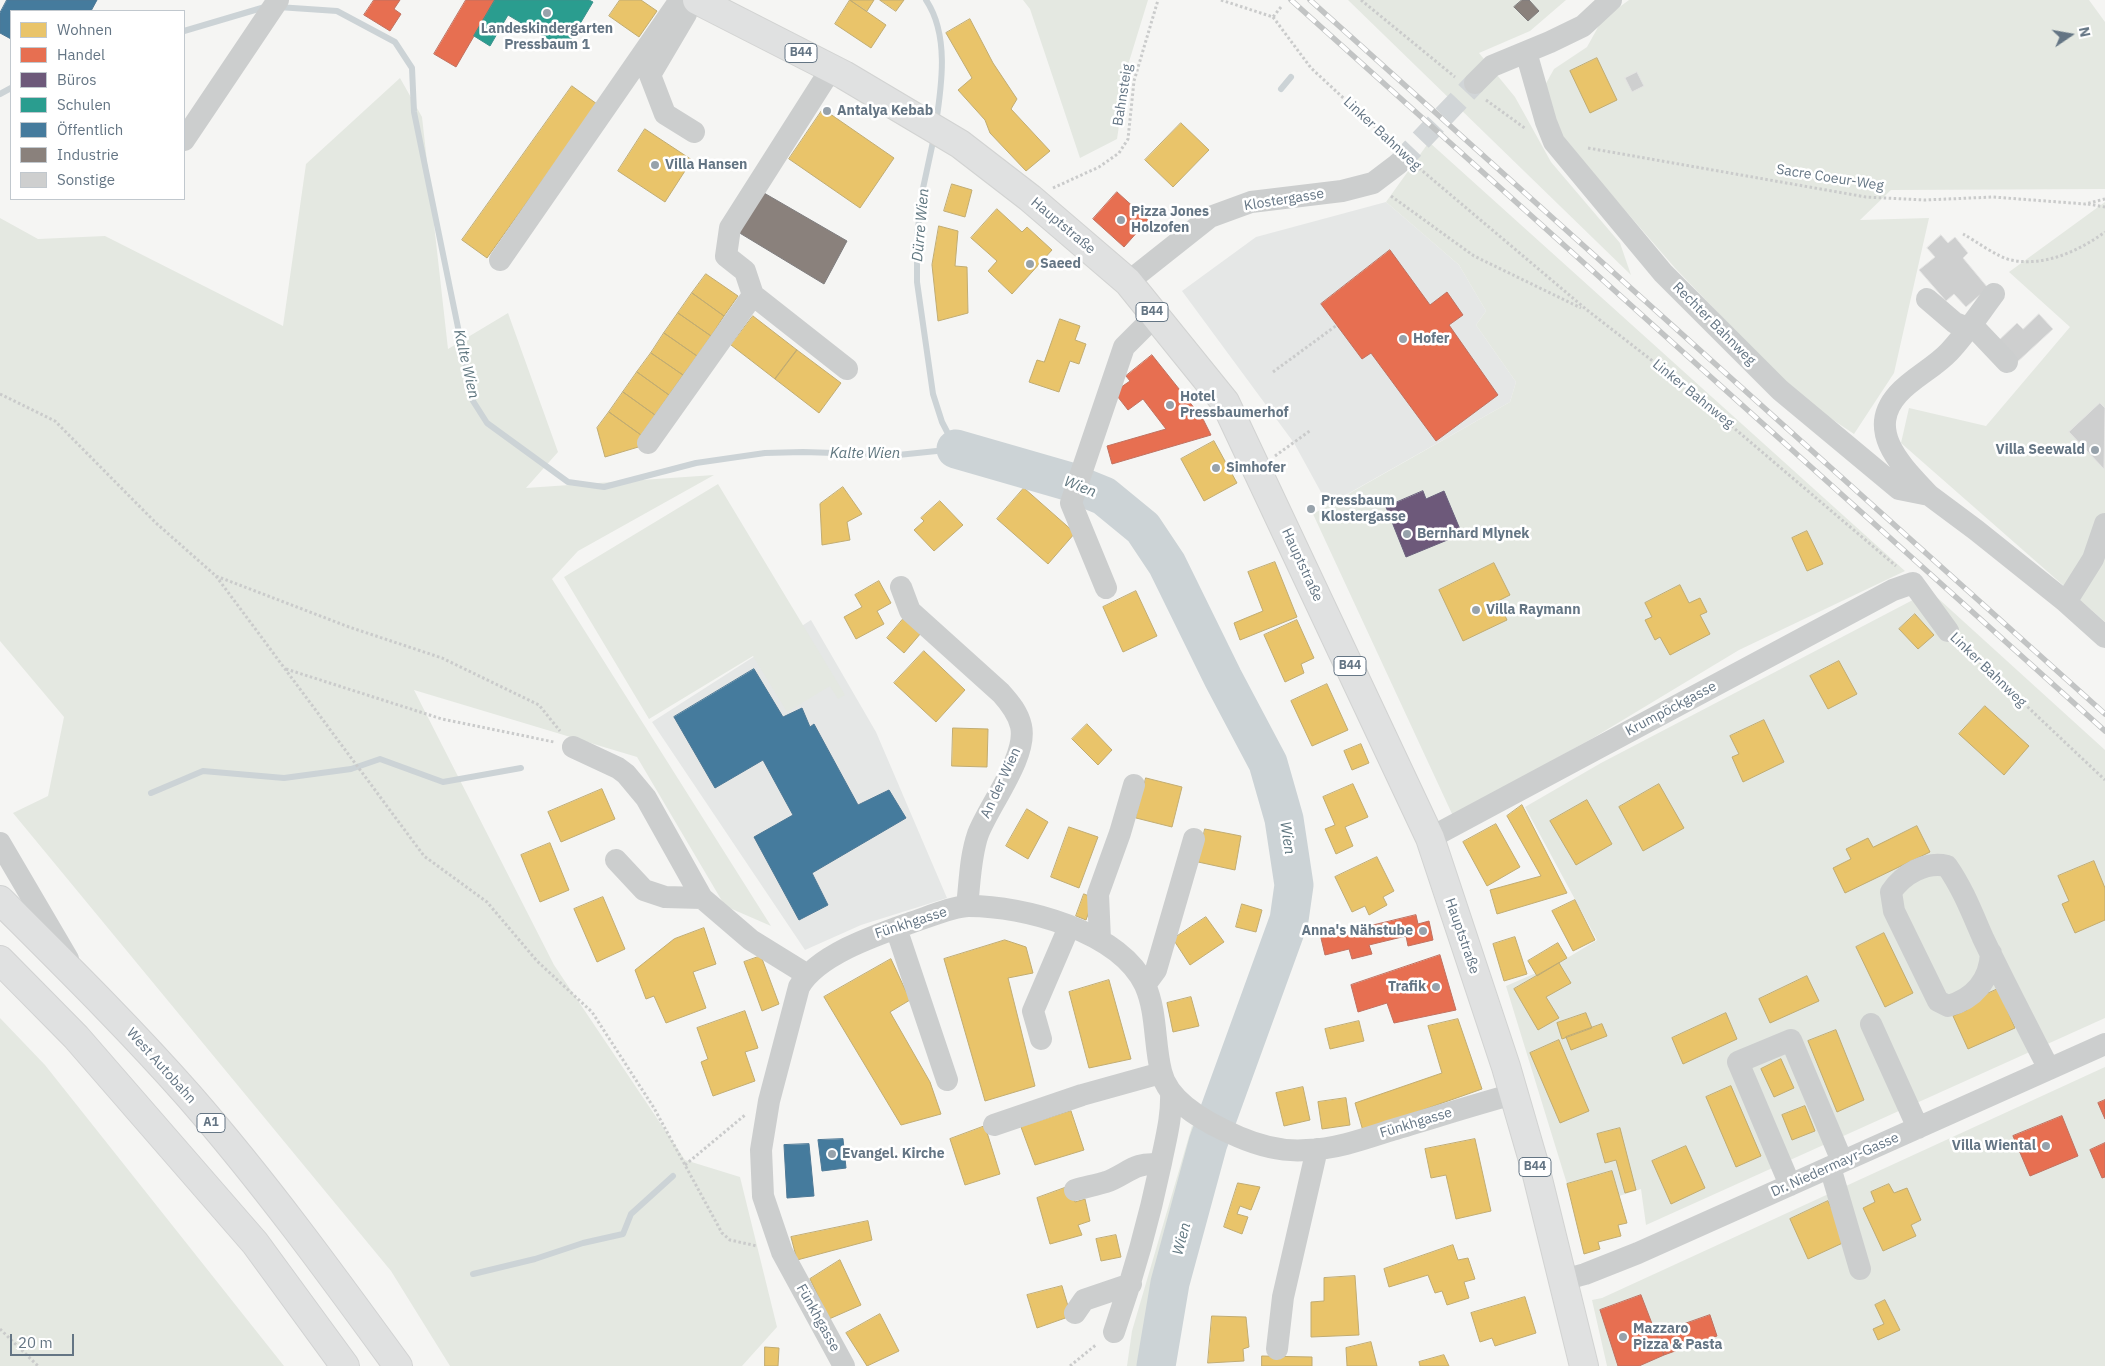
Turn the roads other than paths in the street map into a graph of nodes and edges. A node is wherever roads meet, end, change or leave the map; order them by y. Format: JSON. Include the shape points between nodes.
{"nodes":[{"id":1,"x":680,"y":0,"type":"edge"},
{"id":2,"x":695,"y":0,"type":"edge"},
{"id":3,"x":1612,"y":0,"type":"edge"},
{"id":4,"x":277,"y":1,"type":"edge"},
{"id":5,"x":1526,"y":52,"type":"junction"},
{"id":6,"x":831,"y":69,"type":"junction"},
{"id":7,"x":1474,"y":83,"type":"tunnel mouth"},
{"id":8,"x":694,"y":132,"type":"dead end"},
{"id":9,"x":185,"y":138,"type":"edge"},
{"id":10,"x":1403,"y":158,"type":"tunnel mouth"},
{"id":11,"x":500,"y":260,"type":"dead end"},
{"id":12,"x":1128,"y":282,"type":"junction"},
{"id":13,"x":753,"y":294,"type":"junction"},
{"id":14,"x":1994,"y":294,"type":"dead end"},
{"id":15,"x":1927,"y":299,"type":"dead end"},
{"id":16,"x":1155,"y":316,"type":"junction"},
{"id":17,"x":1970,"y":326,"type":"junction"},
{"id":18,"x":2007,"y":362,"type":"dead end"},
{"id":19,"x":847,"y":369,"type":"dead end"},
{"id":20,"x":648,"y":443,"type":"dead end"},
{"id":21,"x":1929,"y":495,"type":"junction"},
{"id":22,"x":2105,"y":524,"type":"edge"},
{"id":23,"x":1913,"y":583,"type":"joint"},
{"id":24,"x":901,"y":586,"type":"dead end"},
{"id":25,"x":1106,"y":588,"type":"dead end"},
{"id":26,"x":2066,"y":602,"type":"junction"},
{"id":27,"x":1948,"y":631,"type":"road end"},
{"id":28,"x":2105,"y":637,"type":"edge"},
{"id":29,"x":573,"y":747,"type":"road end"},
{"id":30,"x":1134,"y":785,"type":"dead end"},
{"id":31,"x":1430,"y":838,"type":"junction"},
{"id":32,"x":1194,"y":839,"type":"dead end"},
{"id":33,"x":0,"y":843,"type":"edge"},
{"id":34,"x":616,"y":860,"type":"dead end"},
{"id":35,"x":702,"y":898,"type":"junction"},
{"id":36,"x":0,"y":900,"type":"edge"},
{"id":37,"x":967,"y":906,"type":"junction"},
{"id":38,"x":1069,"y":927,"type":"junction"},
{"id":39,"x":896,"y":928,"type":"junction"},
{"id":40,"x":1100,"y":940,"type":"junction"},
{"id":41,"x":0,"y":960,"type":"edge"},
{"id":42,"x":806,"y":974,"type":"junction"},
{"id":43,"x":1994,"y":979,"type":"junction"},
{"id":44,"x":80,"y":980,"type":"junction"},
{"id":45,"x":1145,"y":985,"type":"junction"},
{"id":46,"x":1871,"y":1024,"type":"dead end"},
{"id":47,"x":1041,"y":1039,"type":"dead end"},
{"id":48,"x":2105,"y":1044,"type":"edge"},
{"id":49,"x":2049,"y":1069,"type":"junction"},
{"id":50,"x":947,"y":1080,"type":"dead end"},
{"id":51,"x":1166,"y":1083,"type":"junction"},
{"id":52,"x":1514,"y":1094,"type":"junction"},
{"id":53,"x":994,"y":1125,"type":"dead end"},
{"id":54,"x":1918,"y":1128,"type":"junction"},
{"id":55,"x":1317,"y":1149,"type":"junction"},
{"id":56,"x":1836,"y":1164,"type":"junction"},
{"id":57,"x":1160,"y":1165,"type":"junction"},
{"id":58,"x":1790,"y":1185,"type":"junction"},
{"id":59,"x":1075,"y":1190,"type":"dead end"},
{"id":60,"x":1860,"y":1269,"type":"dead end"},
{"id":61,"x":1563,"y":1280,"type":"junction"},
{"id":62,"x":1130,"y":1284,"type":"junction"},
{"id":63,"x":1075,"y":1313,"type":"dead end"},
{"id":64,"x":1114,"y":1332,"type":"road end"},
{"id":65,"x":1277,"y":1349,"type":"dead end"},
{"id":66,"x":345,"y":1366,"type":"edge"},
{"id":67,"x":398,"y":1366,"type":"edge"},
{"id":68,"x":844,"y":1366,"type":"edge"},
{"id":69,"x":1584,"y":1366,"type":"edge"}],
"edges":[{"from":1,"to":11,"type":"street"},
{"from":2,"to":6,"type":"main road","name":"Hauptstraße","number":"B44"},
{"from":2,"to":8,"type":"street","via":[[650,75],[664,114]]},
{"from":3,"to":5,"type":"street","via":[[1583,26]]},
{"from":4,"to":9,"type":"street"},
{"from":5,"to":7,"type":"street","via":[[1492,66]]},
{"from":5,"to":21,"type":"street","name":"Rechter Bahnweg","via":[[1554,142],[1663,273],[1780,390],[1899,489]]},
{"from":6,"to":12,"type":"main road","name":"Hauptstraße","number":"B44","via":[[960,144],[1030,198]]},
{"from":6,"to":13,"type":"street","via":[[730,228],[726,256],[744,271]]},
{"from":10,"to":12,"type":"street","name":"Klostergasse","via":[[1373,183],[1342,191],[1251,202],[1210,217]]},
{"from":12,"to":16,"type":"main road","name":"Hauptstraße","number":"B44"},
{"from":13,"to":19,"type":"street"},
{"from":13,"to":20,"type":"street"},
{"from":14,"to":17,"type":"street"},
{"from":15,"to":17,"type":"street","via":[[1955,323]]},
{"from":16,"to":25,"type":"street","via":[[1124,347],[1071,503]]},
{"from":16,"to":31,"type":"main road","name":"Hauptstraße","number":"B44","via":[[1224,402]]},
{"from":17,"to":18,"type":"street"},
{"from":17,"to":21,"type":"street","via":[[1948,353],[1897,394],[1886,414],[1886,437],[1894,457]]},
{"from":21,"to":26,"type":"street","name":"Rechter Bahnweg"},
{"from":22,"to":26,"type":"street","via":[[2092,559]]},
{"from":23,"to":27,"type":"street","name":"Linker Bahnweg"},
{"from":23,"to":31,"type":"street","name":"Krumpöckgasse","via":[[1893,590]]},
{"from":24,"to":37,"type":"street","name":"An der Wien","via":[[910,611],[1001,693],[1014,708],[1021,726],[1019,751],[978,835]]},
{"from":26,"to":28,"type":"street"},
{"from":29,"to":35,"type":"street","via":[[618,768],[631,780],[646,798]]},
{"from":30,"to":40,"type":"street","via":[[1098,894]]},
{"from":31,"to":52,"type":"main road","name":"Hauptstraße","number":"B44"},
{"from":32,"to":45,"type":"street","via":[[1156,970]]},
{"from":33,"to":44,"type":"street"},
{"from":34,"to":35,"type":"street","via":[[644,890],[665,897]]},
{"from":35,"to":42,"type":"street","via":[[751,940]]},
{"from":36,"to":44,"type":"main road","name":"West Autobahn","number":"A1"},
{"from":37,"to":38,"type":"street","name":"Fünkhgasse","via":[[1036,914]]},
{"from":37,"to":39,"type":"street","name":"Fünkhgasse"},
{"from":38,"to":40,"type":"street","name":"Fünkhgasse"},
{"from":38,"to":47,"type":"street","via":[[1033,1011]]},
{"from":39,"to":42,"type":"street","name":"Fünkhgasse","via":[[865,938]]},
{"from":39,"to":50,"type":"street"},
{"from":40,"to":45,"type":"street","name":"Fünkhgasse","via":[[1125,958]]},
{"from":41,"to":66,"type":"main road","via":[[76,1036],[255,1243]]},
{"from":42,"to":68,"type":"street","name":"Fünkhgasse","via":[[794,1001],[769,1101],[761,1150],[763,1196],[782,1252]]},
{"from":43,"to":43,"type":"street","via":[[1991,953],[1963,890],[1947,866],[1936,864],[1900,879],[1891,892],[1894,911],[1938,1001],[1948,1006],[1959,1003]]},
{"from":43,"to":49,"type":"street"},
{"from":44,"to":67,"type":"main road","name":"West Autobahn","number":"A1","via":[[190,1097],[284,1212]]},
{"from":45,"to":51,"type":"street","name":"Fünkhgasse"},
{"from":46,"to":54,"type":"street"},
{"from":48,"to":49,"type":"street","name":"Dr. Niedermayr-Gasse"},
{"from":49,"to":54,"type":"street","name":"Dr. Niedermayr-Gasse"},
{"from":51,"to":53,"type":"street","via":[[1082,1095]]},
{"from":51,"to":55,"type":"street","name":"Fünkhgasse","via":[[1190,1111],[1239,1137],[1270,1147]]},
{"from":51,"to":57,"type":"street","via":[[1172,1116]]},
{"from":52,"to":55,"type":"street","name":"Fünkhgasse","via":[[1340,1146]]},
{"from":52,"to":61,"type":"main road","name":"Hauptstraße","number":"B44"},
{"from":54,"to":56,"type":"street","name":"Dr. Niedermayr-Gasse"},
{"from":55,"to":65,"type":"street","via":[[1284,1297]]},
{"from":56,"to":58,"type":"street","name":"Dr. Niedermayr-Gasse"},
{"from":56,"to":58,"type":"street","via":[[1791,1040],[1738,1062]]},
{"from":56,"to":60,"type":"street"},
{"from":57,"to":59,"type":"street","via":[[1137,1165],[1107,1182]]},
{"from":57,"to":62,"type":"street"},
{"from":58,"to":61,"type":"street","name":"Dr. Niedermayr-Gasse","via":[[1638,1253]]},
{"from":61,"to":69,"type":"main road","name":"Hauptstraße","number":"B44"},
{"from":62,"to":63,"type":"street","via":[[1084,1300]]},
{"from":62,"to":64,"type":"street"}]}
